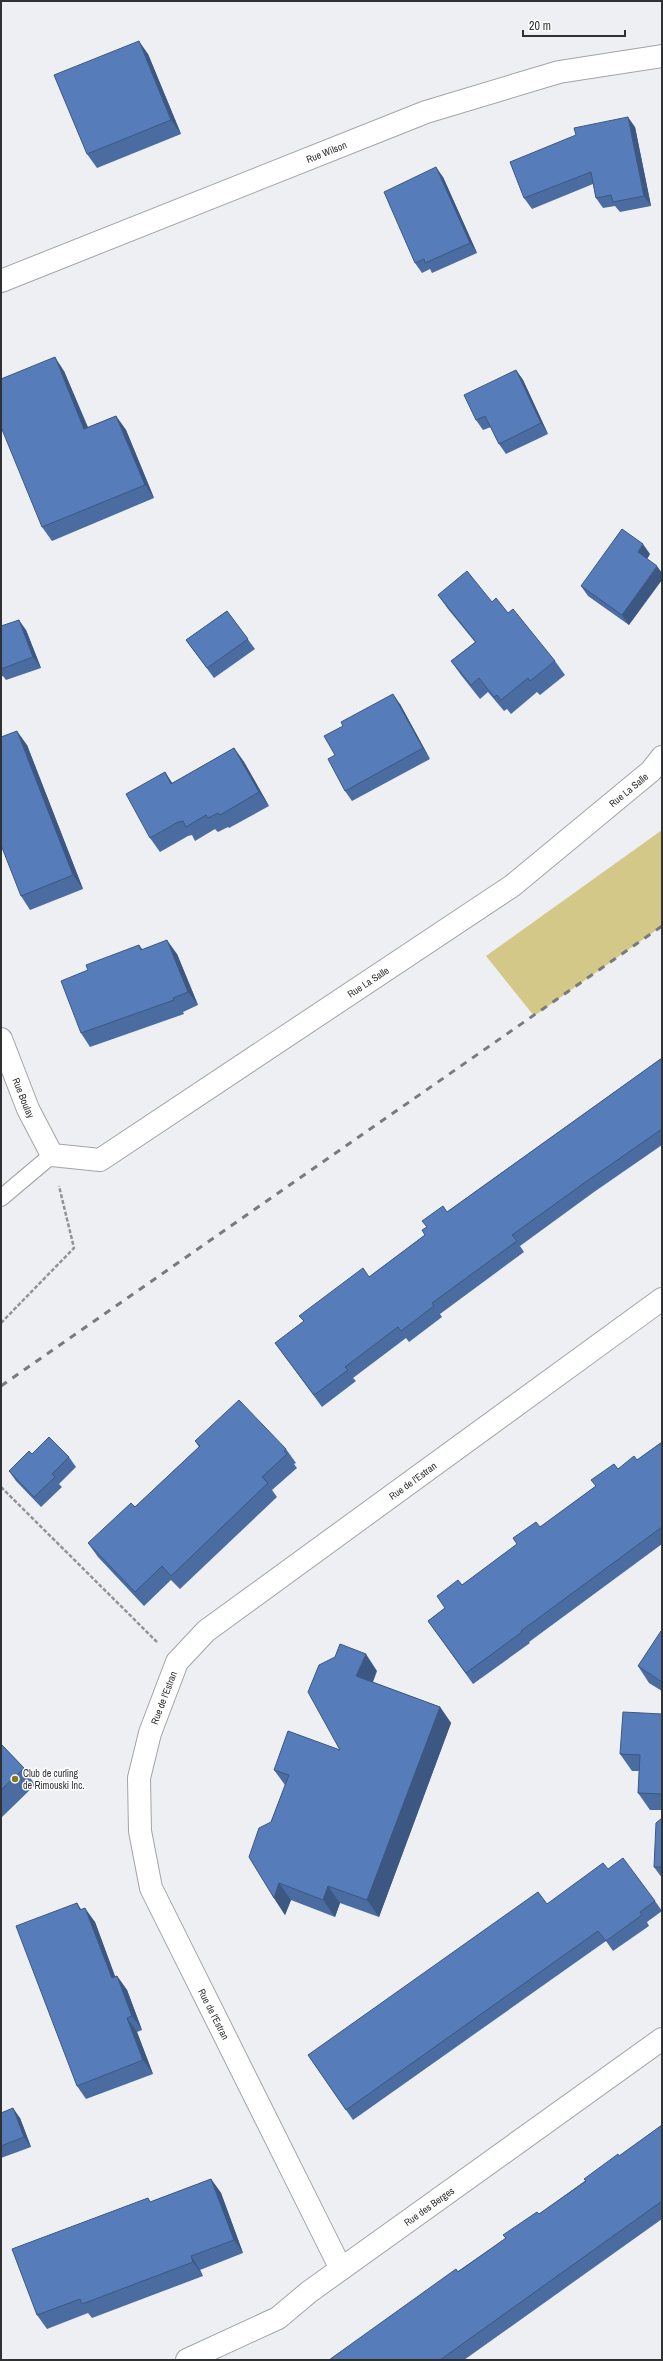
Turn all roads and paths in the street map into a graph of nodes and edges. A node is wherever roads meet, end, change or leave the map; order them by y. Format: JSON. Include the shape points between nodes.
{"nodes":[{"id":1,"x":662,"y":56,"type":"edge"},
{"id":2,"x":1,"y":281,"type":"edge"},
{"id":3,"x":662,"y":757,"type":"edge"},
{"id":4,"x":1,"y":1039,"type":"edge"},
{"id":5,"x":52,"y":1155,"type":"junction"},
{"id":6,"x":1,"y":1198,"type":"edge"},
{"id":7,"x":662,"y":1299,"type":"edge"},
{"id":8,"x":1,"y":1323,"type":"edge"},
{"id":9,"x":1,"y":1487,"type":"edge"},
{"id":10,"x":177,"y":1662,"type":"junction"},
{"id":11,"x":662,"y":2039,"type":"edge"},
{"id":12,"x":341,"y":2269,"type":"junction"},
{"id":13,"x":187,"y":2360,"type":"edge"}],
"edges":[{"from":1,"to":2,"type":"street","name":"Rue Wilson","via":[[559,72],[426,112]]},
{"from":3,"to":5,"type":"street","name":"Rue La Salle","via":[[651,771],[512,886],[100,1160]]},
{"from":4,"to":5,"type":"street","name":"Rue Boulay","via":[[28,1109]]},
{"from":5,"to":6,"type":"lane"},
{"from":5,"to":8,"type":"path","via":[[74,1248]]},
{"from":7,"to":10,"type":"street","name":"Rue de l'Estran","via":[[206,1631]]},
{"from":9,"to":10,"type":"path"},
{"from":10,"to":12,"type":"street","name":"Rue de l'Estran","via":[[150,1733],[139,1778],[140,1831],[151,1888]]},
{"from":11,"to":12,"type":"street","name":"Rue des Berges"},
{"from":12,"to":13,"type":"street","name":"Rue des Berges","via":[[278,2318]]}]}
